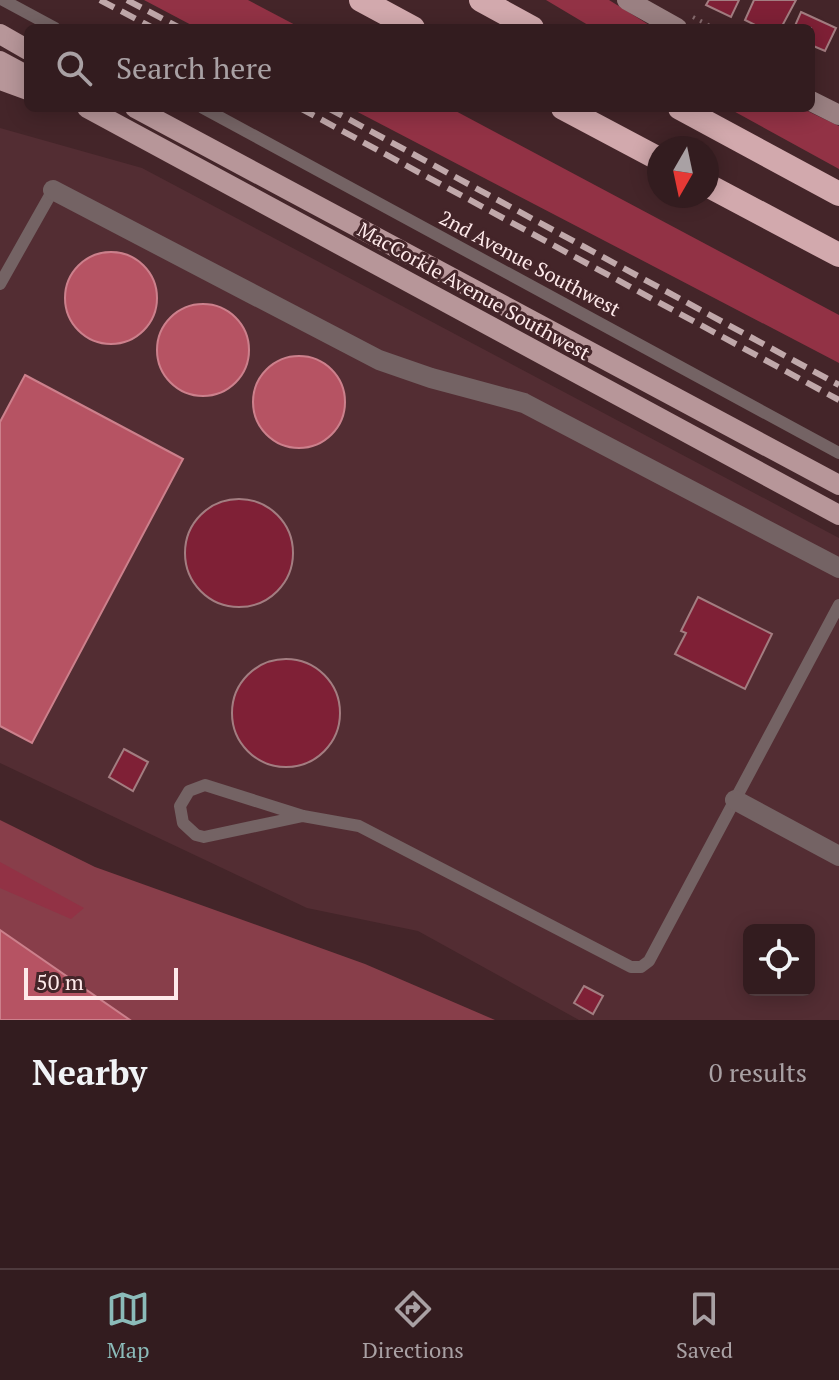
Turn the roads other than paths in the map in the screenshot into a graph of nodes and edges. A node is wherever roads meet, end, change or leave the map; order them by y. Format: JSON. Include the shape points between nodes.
{"nodes":[{"id":1,"x":3,"y":0,"type":"edge"},
{"id":2,"x":361,"y":0,"type":"edge"},
{"id":3,"x":481,"y":0,"type":"edge"},
{"id":4,"x":627,"y":0,"type":"edge"},
{"id":5,"x":48,"y":24,"type":"edge"},
{"id":6,"x":406,"y":24,"type":"edge"},
{"id":7,"x":525,"y":24,"type":"edge"},
{"id":8,"x":670,"y":24,"type":"edge"},
{"id":9,"x":0,"y":34,"type":"edge"},
{"id":10,"x":24,"y":48,"type":"edge"},
{"id":11,"x":0,"y":61,"type":"edge"},
{"id":12,"x":24,"y":74,"type":"edge"},
{"id":13,"x":0,"y":80,"type":"edge"},
{"id":14,"x":24,"y":89,"type":"edge"},
{"id":15,"x":815,"y":103,"type":"edge"},
{"id":16,"x":84,"y":112,"type":"edge"},
{"id":17,"x":94,"y":112,"type":"edge"},
{"id":18,"x":142,"y":112,"type":"edge"},
{"id":19,"x":210,"y":112,"type":"edge"},
{"id":20,"x":571,"y":112,"type":"edge"},
{"id":21,"x":687,"y":112,"type":"edge"},
{"id":22,"x":839,"y":115,"type":"edge"},
{"id":23,"x":118,"y":125,"type":"junction"},
{"id":24,"x":647,"y":153,"type":"edge"},
{"id":25,"x":53,"y":190,"type":"joint"},
{"id":26,"x":719,"y":191,"type":"edge"},
{"id":27,"x":839,"y":194,"type":"edge"},
{"id":28,"x":839,"y":255,"type":"edge"},
{"id":29,"x":0,"y":284,"type":"edge"},
{"id":30,"x":839,"y":453,"type":"edge"},
{"id":31,"x":839,"y":485,"type":"edge"},
{"id":32,"x":839,"y":515,"type":"edge"},
{"id":33,"x":839,"y":568,"type":"edge"},
{"id":34,"x":839,"y":605,"type":"edge"},
{"id":35,"x":735,"y":800,"type":"junction"},
{"id":36,"x":303,"y":816,"type":"junction"},
{"id":37,"x":839,"y":856,"type":"edge"}],
"edges":[{"from":1,"to":5,"type":"lane"},
{"from":2,"to":6,"type":"highway"},
{"from":3,"to":7,"type":"highway"},
{"from":4,"to":8,"type":"main road"},
{"from":9,"to":10,"type":"main road"},
{"from":11,"to":12,"type":"main road"},
{"from":13,"to":14,"type":"main road"},
{"from":15,"to":22,"type":"main road"},
{"from":16,"to":23,"type":"main road"},
{"from":17,"to":23,"type":"main road","name":"MacCorkle Avenue Southwest"},
{"from":18,"to":31,"type":"main road","name":"MacCorkle Avenue Southwest"},
{"from":19,"to":30,"type":"lane","name":"2nd Avenue Southwest"},
{"from":20,"to":24,"type":"highway"},
{"from":21,"to":27,"type":"highway"},
{"from":23,"to":32,"type":"main road","name":"MacCorkle Avenue Southwest"},
{"from":25,"to":29,"type":"lane"},
{"from":25,"to":33,"type":"street","via":[[379,360],[535,408]]},
{"from":26,"to":28,"type":"highway"},
{"from":34,"to":35,"type":"lane"},
{"from":35,"to":36,"type":"lane","via":[[649,961],[636,968],[370,829]]},
{"from":35,"to":37,"type":"street"},
{"from":36,"to":36,"type":"lane","via":[[205,785],[189,791],[180,806],[183,823],[204,837]]}]}
